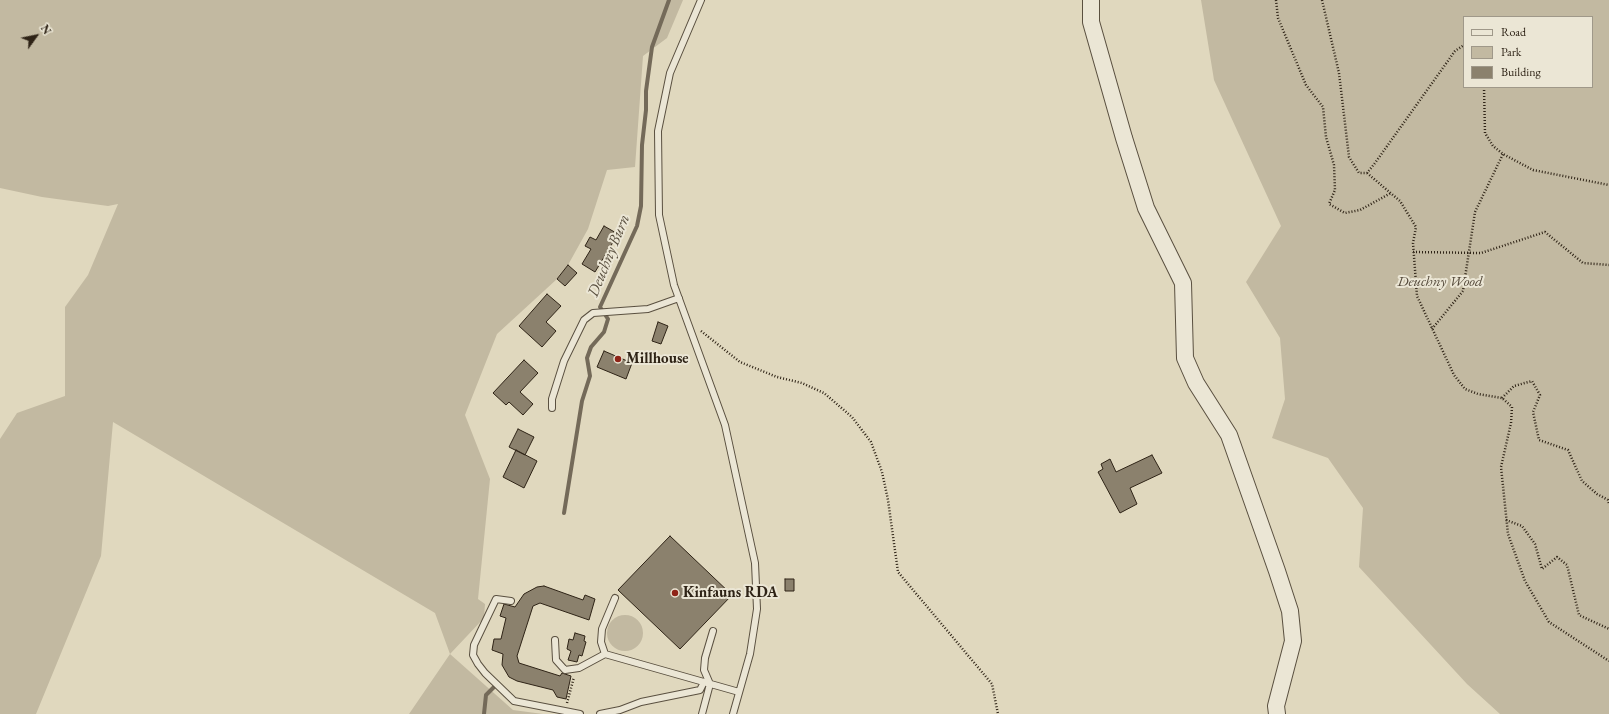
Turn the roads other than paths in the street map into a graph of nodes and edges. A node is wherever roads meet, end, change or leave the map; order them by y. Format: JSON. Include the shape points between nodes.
{"nodes":[{"id":1,"x":701,"y":0,"type":"edge"},
{"id":2,"x":1091,"y":0,"type":"edge"},
{"id":3,"x":679,"y":298,"type":"junction"},
{"id":4,"x":552,"y":408,"type":"dead end"},
{"id":5,"x":616,"y":598,"type":"dead end"},
{"id":6,"x":511,"y":601,"type":"dead end"},
{"id":7,"x":713,"y":631,"type":"dead end"},
{"id":8,"x":555,"y":640,"type":"dead end"},
{"id":9,"x":605,"y":654,"type":"junction"},
{"id":10,"x":707,"y":683,"type":"junction"},
{"id":11,"x":739,"y":692,"type":"junction"},
{"id":12,"x":580,"y":714,"type":"edge"},
{"id":13,"x":600,"y":714,"type":"edge"},
{"id":14,"x":702,"y":714,"type":"edge"},
{"id":15,"x":733,"y":714,"type":"edge"},
{"id":16,"x":1277,"y":714,"type":"edge"}],
"edges":[{"from":1,"to":3,"type":"lane","via":[[670,73],[658,131],[659,215]]},
{"from":2,"to":16,"type":"street","via":[[1091,22],[1146,208],[1183,283],[1185,358],[1196,383],[1229,436],[1290,611],[1293,641],[1276,706]]},
{"from":3,"to":4,"type":"lane","via":[[648,309],[593,312],[584,320],[564,361],[552,399]]},
{"from":3,"to":11,"type":"lane","via":[[725,425],[756,563],[757,609],[750,654]]},
{"from":5,"to":9,"type":"lane","via":[[602,630],[601,642]]},
{"from":6,"to":12,"type":"lane","via":[[496,599],[474,645],[473,655],[478,664],[514,701]]},
{"from":7,"to":10,"type":"lane","via":[[705,658]]},
{"from":8,"to":9,"type":"lane","via":[[556,660],[565,670],[579,668]]},
{"from":9,"to":10,"type":"lane"},
{"from":10,"to":11,"type":"lane"},
{"from":10,"to":13,"type":"lane","via":[[700,690],[641,702]]},
{"from":10,"to":14,"type":"lane"},
{"from":11,"to":15,"type":"lane"}]}
